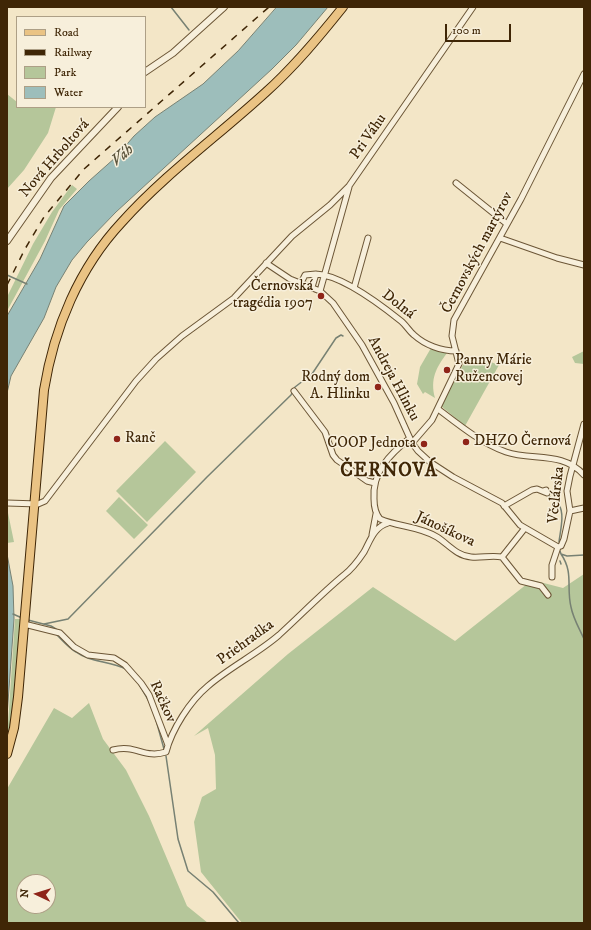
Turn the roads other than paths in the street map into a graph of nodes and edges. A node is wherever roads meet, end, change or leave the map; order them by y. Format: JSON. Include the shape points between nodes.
{"nodes":[{"id":1,"x":224,"y":7,"type":"edge"},
{"id":2,"x":343,"y":7,"type":"edge"},
{"id":3,"x":473,"y":7,"type":"edge"},
{"id":4,"x":146,"y":71,"type":"edge"},
{"id":5,"x":584,"y":74,"type":"edge"},
{"id":6,"x":117,"y":108,"type":"edge"},
{"id":7,"x":456,"y":183,"type":"dead end"},
{"id":8,"x":349,"y":186,"type":"junction"},
{"id":9,"x":507,"y":224,"type":"junction"},
{"id":10,"x":368,"y":238,"type":"dead end"},
{"id":11,"x":500,"y":238,"type":"junction"},
{"id":12,"x":7,"y":241,"type":"edge"},
{"id":13,"x":266,"y":264,"type":"junction"},
{"id":14,"x":584,"y":265,"type":"edge"},
{"id":15,"x":316,"y":274,"type":"junction"},
{"id":16,"x":325,"y":274,"type":"junction"},
{"id":17,"x":301,"y":283,"type":"junction"},
{"id":18,"x":312,"y":287,"type":"junction"},
{"id":19,"x":354,"y":288,"type":"junction"},
{"id":20,"x":320,"y":292,"type":"junction"},
{"id":21,"x":456,"y":351,"type":"junction"},
{"id":22,"x":294,"y":391,"type":"dead end"},
{"id":23,"x":438,"y":409,"type":"junction"},
{"id":24,"x":584,"y":424,"type":"edge"},
{"id":25,"x":411,"y":441,"type":"junction"},
{"id":26,"x":572,"y":465,"type":"junction"},
{"id":27,"x":584,"y":475,"type":"edge"},
{"id":28,"x":374,"y":483,"type":"junction"},
{"id":29,"x":543,"y":491,"type":"dead end"},
{"id":30,"x":7,"y":503,"type":"edge"},
{"id":31,"x":34,"y":504,"type":"junction"},
{"id":32,"x":503,"y":504,"type":"junction"},
{"id":33,"x":584,"y":508,"type":"edge"},
{"id":34,"x":570,"y":511,"type":"junction"},
{"id":35,"x":376,"y":514,"type":"junction"},
{"id":36,"x":388,"y":523,"type":"junction"},
{"id":37,"x":525,"y":528,"type":"junction"},
{"id":38,"x":370,"y":541,"type":"junction"},
{"id":39,"x":559,"y":547,"type":"junction"},
{"id":40,"x":502,"y":557,"type":"junction"},
{"id":41,"x":552,"y":577,"type":"dead end"},
{"id":42,"x":548,"y":595,"type":"dead end"},
{"id":43,"x":25,"y":620,"type":"junction"},
{"id":44,"x":168,"y":745,"type":"junction"},
{"id":45,"x":113,"y":750,"type":"dead end"},
{"id":46,"x":7,"y":754,"type":"edge"}],
"edges":[{"from":1,"to":4,"type":"street","via":[[173,53]]},
{"from":2,"to":31,"type":"main road","via":[[319,38],[280,79],[130,213],[85,271],[64,317],[46,374]]},
{"from":3,"to":8,"type":"street","name":"Pri Váhu"},
{"from":5,"to":9,"type":"street","name":"Černovských martýrov"},
{"from":6,"to":12,"type":"street","name":"Nová Hrboltová","via":[[51,178]]},
{"from":7,"to":9,"type":"street"},
{"from":8,"to":13,"type":"street","name":"Pri Váhu","via":[[292,236]]},
{"from":8,"to":16,"type":"street"},
{"from":9,"to":11,"type":"street","name":"Černovských martýrov"},
{"from":10,"to":19,"type":"street"},
{"from":11,"to":14,"type":"street","via":[[552,257]]},
{"from":11,"to":21,"type":"street","name":"Černovských martýrov","via":[[454,320],[452,336]]},
{"from":13,"to":17,"type":"street","name":"Andreja Hlinku"},
{"from":13,"to":31,"type":"street","name":"Pri Váhu","via":[[234,298],[182,336],[156,359],[136,381],[45,501]]},
{"from":15,"to":16,"type":"street"},
{"from":15,"to":17,"type":"street","via":[[305,275]]},
{"from":15,"to":18,"type":"street"},
{"from":16,"to":19,"type":"street","name":"Dolná"},
{"from":16,"to":20,"type":"street"},
{"from":17,"to":18,"type":"street","name":"Andreja Hlinku"},
{"from":18,"to":20,"type":"street","name":"Andreja Hlinku"},
{"from":19,"to":21,"type":"street","name":"Dolná","via":[[388,310],[422,341],[446,351]]},
{"from":20,"to":25,"type":"street","name":"Andreja Hlinku","via":[[337,308],[362,344],[394,402]]},
{"from":21,"to":23,"type":"street","name":"Černovských martýrov","via":[[459,364]]},
{"from":22,"to":28,"type":"street","via":[[324,432],[337,460]]},
{"from":23,"to":25,"type":"street","name":"Černovských martýrov","via":[[432,420]]},
{"from":23,"to":26,"type":"street","via":[[477,437],[505,452],[518,456],[557,459]]},
{"from":24,"to":26,"type":"street","name":"Včelárska"},
{"from":25,"to":28,"type":"street","via":[[387,459]]},
{"from":25,"to":32,"type":"street","name":"Andreja Hlinku","via":[[430,462]]},
{"from":26,"to":27,"type":"street"},
{"from":26,"to":34,"type":"street","name":"Včelárska","via":[[567,491]]},
{"from":28,"to":35,"type":"street"},
{"from":29,"to":32,"type":"street","via":[[532,490]]},
{"from":30,"to":31,"type":"street"},
{"from":31,"to":43,"type":"main road"},
{"from":32,"to":37,"type":"street"},
{"from":33,"to":34,"type":"street"},
{"from":34,"to":39,"type":"street","name":"Včelárska","via":[[564,539]]},
{"from":35,"to":36,"type":"street","name":"Jánošíkova"},
{"from":35,"to":38,"type":"street"},
{"from":36,"to":38,"type":"street","name":"Priehradka","via":[[382,525]]},
{"from":36,"to":40,"type":"street","name":"Jánošíkova","via":[[402,524],[426,532],[471,557]]},
{"from":37,"to":39,"type":"street"},
{"from":37,"to":40,"type":"street"},
{"from":38,"to":44,"type":"street","name":"Priehradka","via":[[351,569],[280,634],[207,686],[189,708]]},
{"from":39,"to":41,"type":"street","name":"Včelárska","via":[[552,565]]},
{"from":40,"to":42,"type":"street","via":[[520,581],[542,586]]},
{"from":43,"to":44,"type":"street","name":"Račkov","via":[[60,633],[74,647],[88,655],[114,658],[125,665],[142,683],[149,695]]},
{"from":43,"to":46,"type":"main road","via":[[16,718]]},
{"from":44,"to":45,"type":"street","name":"Priehradka","via":[[166,752],[155,755],[126,747]]}]}
